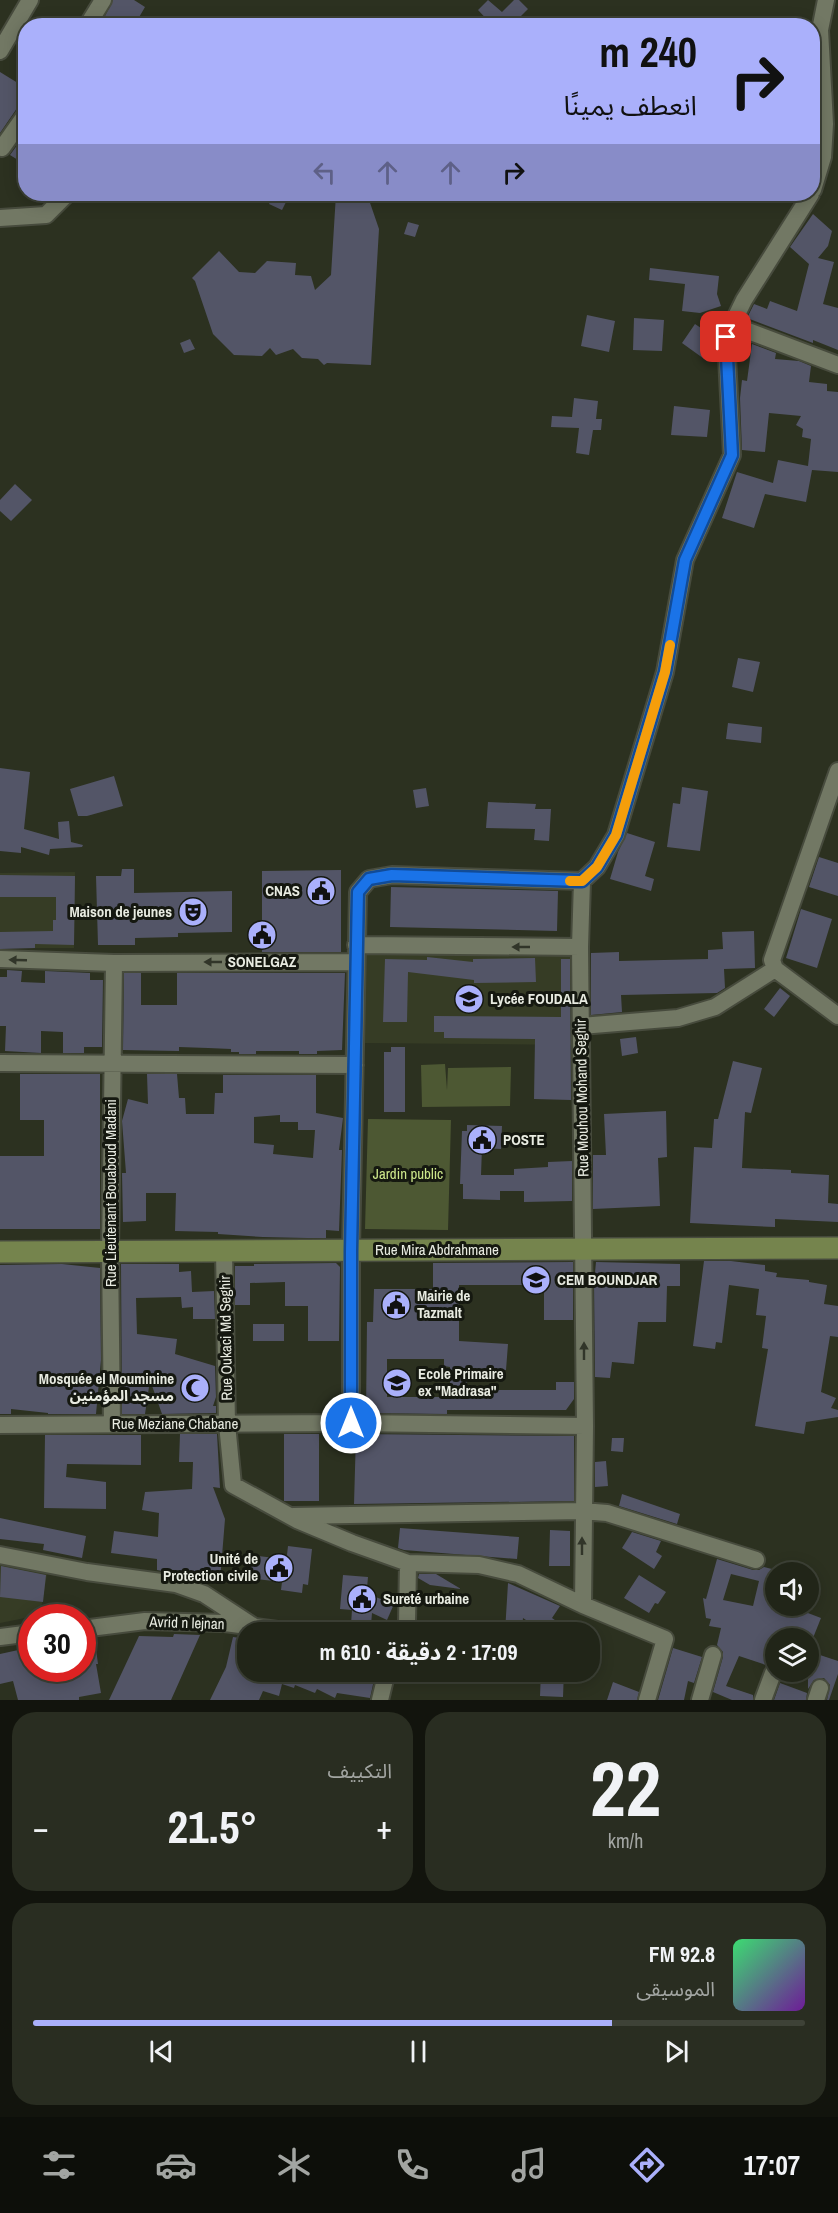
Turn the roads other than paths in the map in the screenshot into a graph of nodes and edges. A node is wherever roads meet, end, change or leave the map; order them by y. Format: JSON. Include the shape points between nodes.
{"nodes":[{"id":1,"x":30,"y":0,"type":"edge"},
{"id":2,"x":103,"y":0,"type":"edge"},
{"id":3,"x":826,"y":0,"type":"edge"},
{"id":4,"x":19,"y":18,"type":"edge"},
{"id":5,"x":92,"y":18,"type":"edge"},
{"id":6,"x":18,"y":20,"type":"edge"},
{"id":7,"x":820,"y":30,"type":"edge"},
{"id":8,"x":820,"y":30,"type":"edge"},
{"id":9,"x":0,"y":51,"type":"edge"},
{"id":10,"x":18,"y":125,"type":"edge"},
{"id":11,"x":2,"y":148,"type":"dead end"},
{"id":12,"x":820,"y":167,"type":"edge"},
{"id":13,"x":60,"y":201,"type":"edge"},
{"id":14,"x":806,"y":201,"type":"edge"},
{"id":15,"x":0,"y":218,"type":"edge"},
{"id":16,"x":731,"y":327,"type":"junction"},
{"id":17,"x":838,"y":365,"type":"edge"},
{"id":18,"x":838,"y":771,"type":"edge"},
{"id":19,"x":582,"y":881,"type":"junction"},
{"id":20,"x":580,"y":947,"type":"junction"},
{"id":21,"x":356,"y":953,"type":"junction"},
{"id":22,"x":0,"y":959,"type":"edge"},
{"id":23,"x":114,"y":963,"type":"junction"},
{"id":24,"x":775,"y":969,"type":"junction"},
{"id":25,"x":838,"y":1016,"type":"edge"},
{"id":26,"x":581,"y":1026,"type":"junction"},
{"id":27,"x":0,"y":1063,"type":"edge"},
{"id":28,"x":113,"y":1063,"type":"junction"},
{"id":29,"x":355,"y":1065,"type":"junction"},
{"id":30,"x":838,"y":1248,"type":"edge"},
{"id":31,"x":584,"y":1249,"type":"junction"},
{"id":32,"x":224,"y":1251,"type":"junction"},
{"id":33,"x":351,"y":1251,"type":"junction"},
{"id":34,"x":0,"y":1252,"type":"edge"},
{"id":35,"x":110,"y":1252,"type":"junction"},
{"id":36,"x":351,"y":1423,"type":"junction"},
{"id":37,"x":112,"y":1424,"type":"junction"},
{"id":38,"x":228,"y":1424,"type":"junction"},
{"id":39,"x":0,"y":1425,"type":"edge"},
{"id":40,"x":585,"y":1426,"type":"junction"},
{"id":41,"x":582,"y":1511,"type":"junction"},
{"id":42,"x":289,"y":1516,"type":"junction"},
{"id":43,"x":0,"y":1555,"type":"edge"},
{"id":44,"x":756,"y":1560,"type":"dead end"},
{"id":45,"x":408,"y":1563,"type":"junction"},
{"id":46,"x":204,"y":1594,"type":"junction"},
{"id":47,"x":582,"y":1605,"type":"junction"},
{"id":48,"x":247,"y":1622,"type":"edge"},
{"id":49,"x":407,"y":1622,"type":"edge"},
{"id":50,"x":205,"y":1623,"type":"junction"},
{"id":51,"x":237,"y":1625,"type":"edge"},
{"id":52,"x":96,"y":1627,"type":"edge"},
{"id":53,"x":18,"y":1635,"type":"edge"},
{"id":54,"x":0,"y":1637,"type":"edge"},
{"id":55,"x":713,"y":1655,"type":"dead end"},
{"id":56,"x":384,"y":1682,"type":"edge"},
{"id":57,"x":770,"y":1682,"type":"edge"},
{"id":58,"x":380,"y":1700,"type":"edge"},
{"id":59,"x":647,"y":1700,"type":"edge"},
{"id":60,"x":700,"y":1700,"type":"edge"},
{"id":61,"x":763,"y":1700,"type":"edge"}],
"edges":[{"from":1,"to":4,"type":"street"},
{"from":2,"to":5,"type":"street"},
{"from":3,"to":8,"type":"street"},
{"from":6,"to":9,"type":"street"},
{"from":7,"to":12,"type":"street","via":[[825,124]]},
{"from":10,"to":11,"type":"street"},
{"from":13,"to":15,"type":"street","via":[[46,215]]},
{"from":14,"to":16,"type":"street"},
{"from":16,"to":17,"type":"street"},
{"from":16,"to":19,"type":"street","via":[[726,337],[732,455],[685,560],[665,672],[616,835],[597,867]]},
{"from":18,"to":24,"type":"street","via":[[772,960]]},
{"from":19,"to":20,"type":"street","name":"Rue Mouhou Mohand Seghir"},
{"from":19,"to":21,"type":"street","via":[[392,875],[369,879],[358,892]]},
{"from":20,"to":21,"type":"street","one_way":true},
{"from":20,"to":26,"type":"street","name":"Rue Mouhou Mohand Seghir"},
{"from":21,"to":23,"type":"street","one_way":true},
{"from":21,"to":29,"type":"street"},
{"from":23,"to":22,"type":"street","one_way":true},
{"from":23,"to":28,"type":"street","name":"Rue Lieutenant Bouaboud Madani"},
{"from":24,"to":25,"type":"street"},
{"from":24,"to":26,"type":"street","via":[[715,1007],[678,1018]]},
{"from":26,"to":31,"type":"street","name":"Rue Mouhou Mohand Seghir"},
{"from":27,"to":28,"type":"street"},
{"from":28,"to":29,"type":"street"},
{"from":28,"to":35,"type":"street","name":"Rue Lieutenant Bouaboud Madani"},
{"from":29,"to":33,"type":"street"},
{"from":30,"to":31,"type":"main road","name":"Rue Mira Abdrahmane"},
{"from":31,"to":33,"type":"main road","name":"Rue Mira Abdrahmane"},
{"from":40,"to":31,"type":"street","name":"Rue Mouhou Mohand Seghir","one_way":true},
{"from":32,"to":33,"type":"main road","name":"Rue Mira Abdrahmane"},
{"from":32,"to":35,"type":"main road","name":"Rue Mira Abdrahmane"},
{"from":32,"to":38,"type":"street","name":"Rue Oukaci Md Seghir"},
{"from":33,"to":36,"type":"street"},
{"from":34,"to":35,"type":"main road","name":"Rue Mira Abdrahmane"},
{"from":35,"to":37,"type":"street","name":"Rue Lieutenant Bouaboud Madani"},
{"from":36,"to":38,"type":"street","name":"Rue Meziane Chabane"},
{"from":36,"to":40,"type":"street","name":"Rue Meziane Chabane"},
{"from":37,"to":38,"type":"street","name":"Rue Meziane Chabane"},
{"from":37,"to":39,"type":"street","name":"Rue Meziane Chabane"},
{"from":38,"to":42,"type":"street","name":"Rue Oukaci Md Seghir","via":[[233,1485]]},
{"from":40,"to":41,"type":"street","name":"Rue Mouhou Mohand Seghir"},
{"from":41,"to":42,"type":"street"},
{"from":41,"to":44,"type":"street","via":[[608,1513]]},
{"from":47,"to":41,"type":"street","name":"Rue Mouhou Mohand Seghir","one_way":true},
{"from":42,"to":45,"type":"street"},
{"from":43,"to":46,"type":"street","via":[[176,1584]]},
{"from":45,"to":47,"type":"street","via":[[479,1565],[518,1574]]},
{"from":45,"to":49,"type":"street"},
{"from":46,"to":48,"type":"street"},
{"from":46,"to":50,"type":"street"},
{"from":47,"to":59,"type":"street","via":[[665,1639]]},
{"from":50,"to":51,"type":"street","name":"Avrid n lejnan"},
{"from":50,"to":52,"type":"street","name":"Avrid n lejnan","via":[[145,1621]]},
{"from":53,"to":54,"type":"street"},
{"from":55,"to":60,"type":"street"},
{"from":56,"to":58,"type":"street"},
{"from":57,"to":61,"type":"street"}]}
